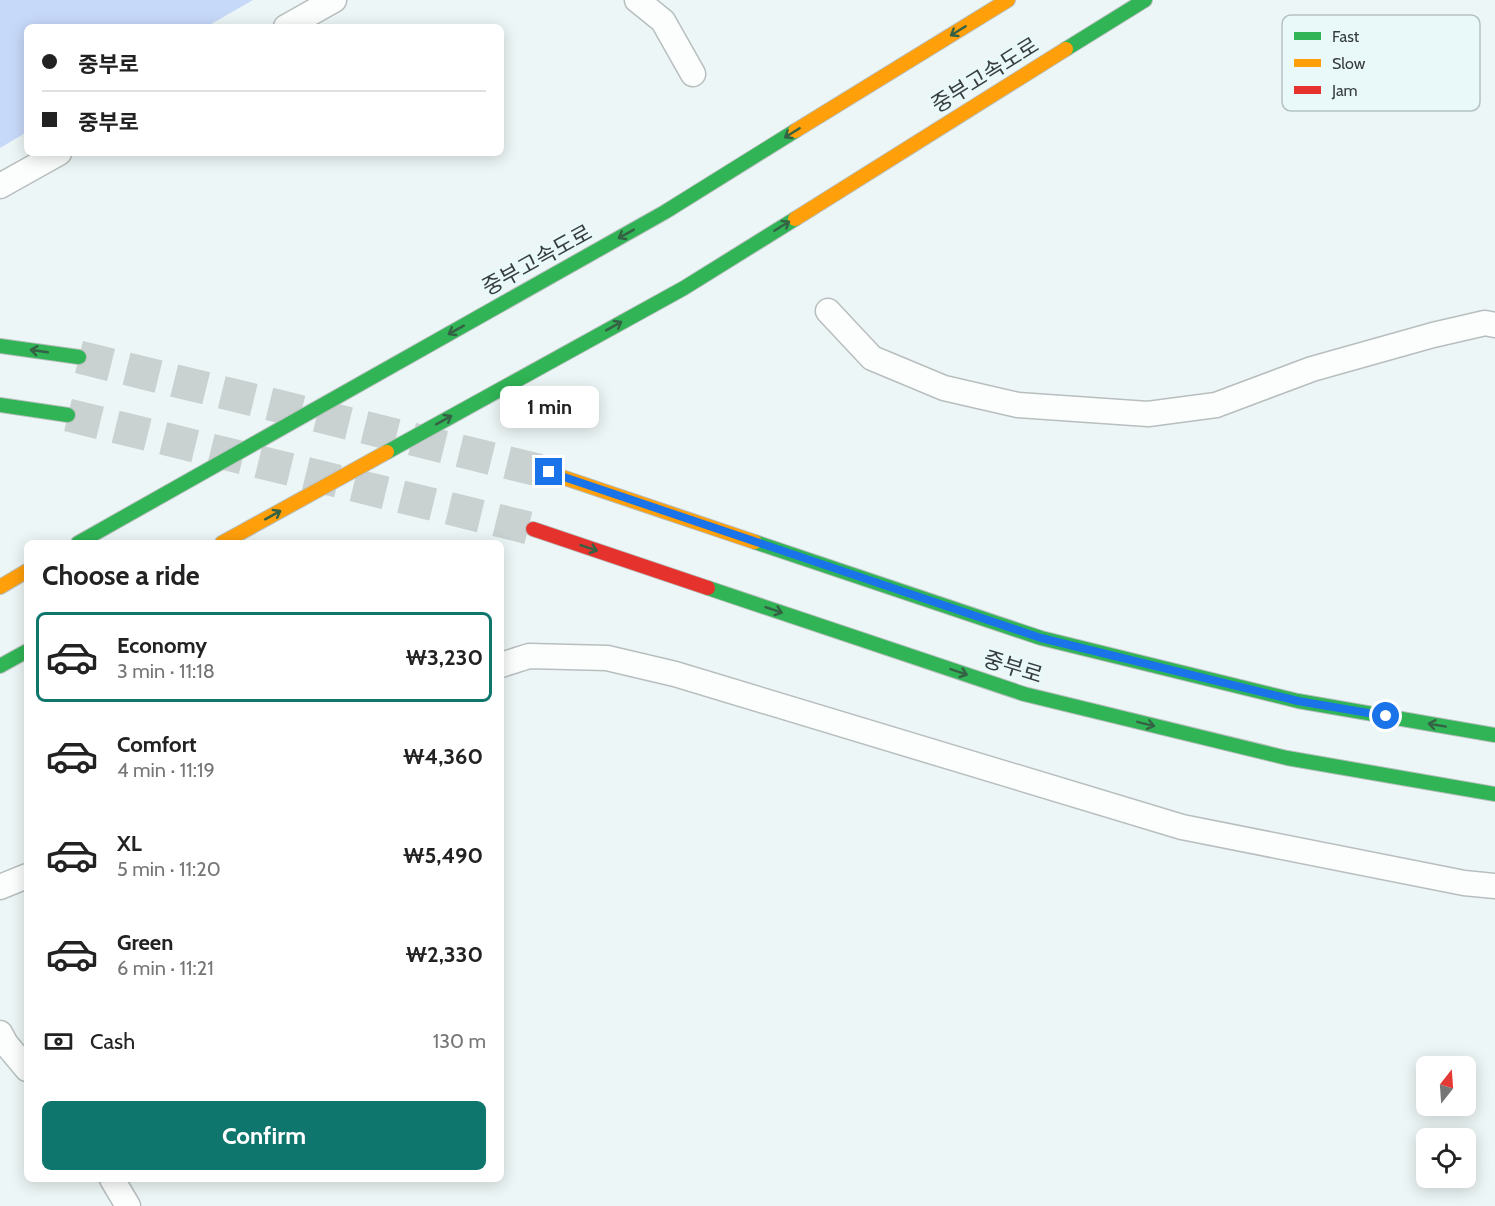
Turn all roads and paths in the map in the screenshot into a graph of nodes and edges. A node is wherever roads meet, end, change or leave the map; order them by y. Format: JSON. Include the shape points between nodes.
{"nodes":[{"id":1,"x":334,"y":0,"type":"edge"},
{"id":2,"x":637,"y":0,"type":"edge"},
{"id":3,"x":1008,"y":0,"type":"edge"},
{"id":4,"x":1145,"y":0,"type":"edge"},
{"id":5,"x":291,"y":24,"type":"edge"},
{"id":6,"x":693,"y":74,"type":"dead end"},
{"id":7,"x":54,"y":156,"type":"edge"},
{"id":8,"x":0,"y":186,"type":"edge"},
{"id":9,"x":828,"y":311,"type":"dead end"},
{"id":10,"x":1495,"y":325,"type":"edge"},
{"id":11,"x":0,"y":346,"type":"edge"},
{"id":12,"x":79,"y":357,"type":"tunnel mouth"},
{"id":13,"x":0,"y":405,"type":"edge"},
{"id":14,"x":68,"y":415,"type":"tunnel mouth"},
{"id":15,"x":549,"y":472,"type":"tunnel mouth"},
{"id":16,"x":533,"y":529,"type":"tunnel mouth"},
{"id":17,"x":83,"y":540,"type":"edge"},
{"id":18,"x":227,"y":540,"type":"edge"},
{"id":19,"x":24,"y":574,"type":"edge"},
{"id":20,"x":0,"y":587,"type":"edge"},
{"id":21,"x":24,"y":653,"type":"edge"},
{"id":22,"x":504,"y":664,"type":"edge"},
{"id":23,"x":0,"y":666,"type":"edge"},
{"id":24,"x":1495,"y":735,"type":"edge"},
{"id":25,"x":1495,"y":794,"type":"edge"},
{"id":26,"x":24,"y":877,"type":"edge"},
{"id":27,"x":1495,"y":886,"type":"edge"},
{"id":28,"x":0,"y":887,"type":"edge"},
{"id":29,"x":0,"y":1033,"type":"edge"},
{"id":30,"x":24,"y":1065,"type":"edge"},
{"id":31,"x":114,"y":1182,"type":"edge"},
{"id":32,"x":128,"y":1206,"type":"edge"}],
"edges":[{"from":1,"to":5,"type":"lane"},
{"from":2,"to":6,"type":"lane","via":[[663,21]]},
{"from":3,"to":17,"type":"main road","name":"중부고속도로","one_way":true,"via":[[665,212]]},
{"from":18,"to":4,"type":"main road","name":"중부고속도로","one_way":true,"via":[[684,288]]},
{"from":7,"to":8,"type":"lane"},
{"from":9,"to":10,"type":"lane","via":[[872,358],[944,388],[1018,405],[1148,414],[1216,405],[1312,369],[1433,335],[1485,323]]},
{"from":12,"to":11,"type":"main road","one_way":true},
{"from":13,"to":14,"type":"main road"},
{"from":24,"to":15,"type":"main road","name":"중부로","one_way":true,"via":[[1298,701],[1041,638]]},
{"from":16,"to":25,"type":"main road","name":"중부로","one_way":true,"via":[[1024,694],[1287,758]]},
{"from":19,"to":20,"type":"main road"},
{"from":21,"to":23,"type":"main road"},
{"from":22,"to":27,"type":"lane","via":[[529,657],[607,658],[675,674],[1182,827]]},
{"from":26,"to":28,"type":"lane"},
{"from":29,"to":30,"type":"lane"},
{"from":31,"to":32,"type":"lane"}]}
